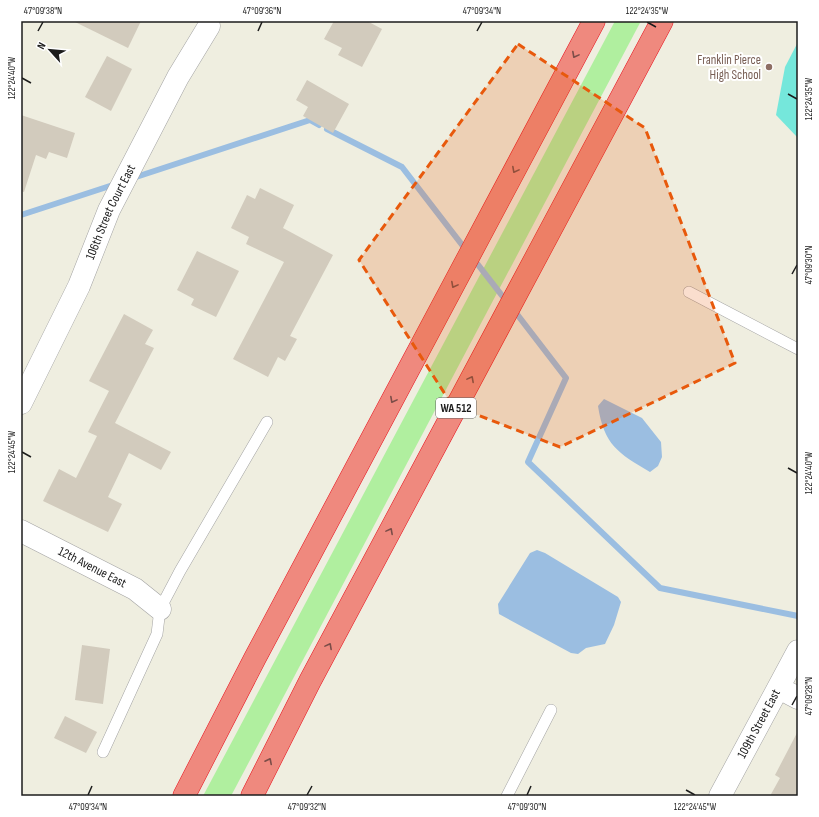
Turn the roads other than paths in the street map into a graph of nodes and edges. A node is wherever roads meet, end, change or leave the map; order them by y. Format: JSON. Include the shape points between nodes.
{"nodes":[{"id":1,"x":594,"y":21,"type":"edge"},
{"id":2,"x":662,"y":21,"type":"edge"},
{"id":3,"x":209,"y":26,"type":"dead end"},
{"id":4,"x":689,"y":292,"type":"dead end"},
{"id":5,"x":798,"y":350,"type":"edge"},
{"id":6,"x":21,"y":402,"type":"edge"},
{"id":7,"x":267,"y":422,"type":"dead end"},
{"id":8,"x":21,"y":531,"type":"edge"},
{"id":9,"x":160,"y":609,"type":"junction"},
{"id":10,"x":798,"y":651,"type":"edge"},
{"id":11,"x":778,"y":688,"type":"junction"},
{"id":12,"x":798,"y":698,"type":"edge"},
{"id":13,"x":551,"y":710,"type":"dead end"},
{"id":14,"x":103,"y":752,"type":"dead end"},
{"id":15,"x":184,"y":796,"type":"edge"},
{"id":16,"x":252,"y":796,"type":"edge"},
{"id":17,"x":507,"y":796,"type":"edge"},
{"id":18,"x":720,"y":796,"type":"edge"}],
"edges":[{"from":1,"to":15,"type":"highway","one_way":true},
{"from":16,"to":2,"type":"highway","number":"WA 512","one_way":true,"via":[[310,681]]},
{"from":3,"to":6,"type":"street","name":"106th Street Court East","via":[[178,76],[109,210],[79,286]]},
{"from":4,"to":5,"type":"lane"},
{"from":7,"to":9,"type":"lane"},
{"from":8,"to":9,"type":"street","name":"12th Avenue East","via":[[135,589]]},
{"from":9,"to":14,"type":"lane","via":[[157,634]]},
{"from":10,"to":11,"type":"street","name":"109th Street East"},
{"from":11,"to":12,"type":"street"},
{"from":11,"to":18,"type":"street","name":"109th Street East"},
{"from":13,"to":17,"type":"lane"}]}
